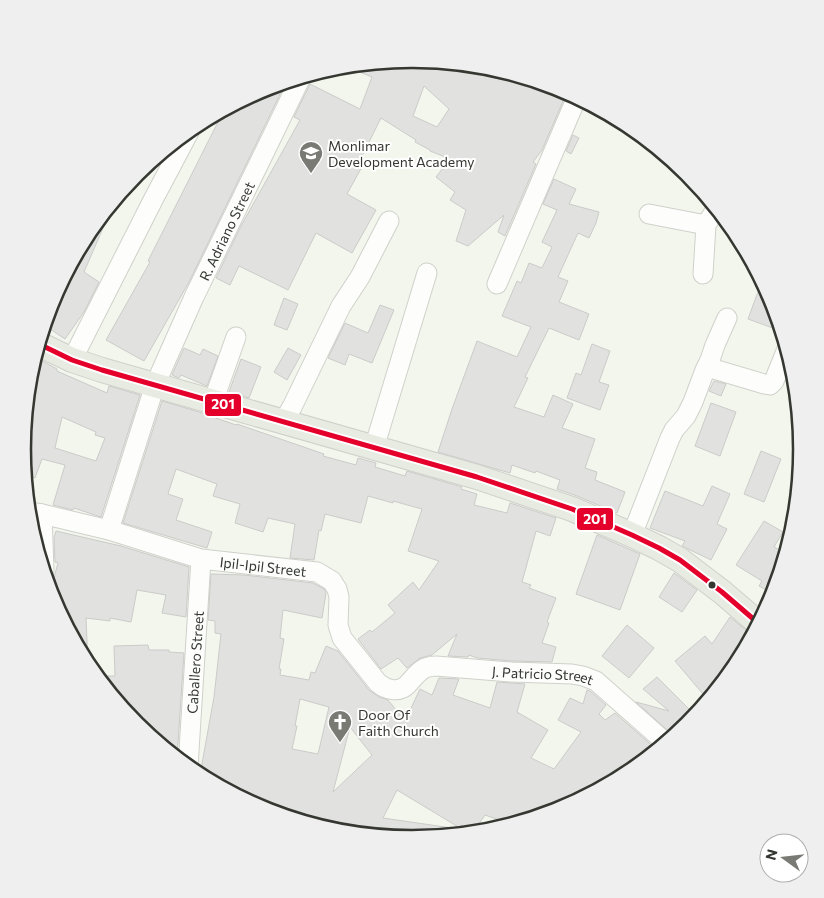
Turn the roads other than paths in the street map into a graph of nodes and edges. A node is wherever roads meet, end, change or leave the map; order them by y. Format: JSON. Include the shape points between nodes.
{"nodes":[{"id":1,"x":298,"y":85,"type":"edge"},
{"id":2,"x":574,"y":105,"type":"edge"},
{"id":3,"x":182,"y":146,"type":"edge"},
{"id":4,"x":649,"y":214,"type":"dead end"},
{"id":5,"x":712,"y":215,"type":"edge"},
{"id":6,"x":389,"y":221,"type":"dead end"},
{"id":7,"x":706,"y":225,"type":"junction"},
{"id":8,"x":427,"y":273,"type":"dead end"},
{"id":9,"x":703,"y":274,"type":"dead end"},
{"id":10,"x":497,"y":284,"type":"dead end"},
{"id":11,"x":727,"y":318,"type":"dead end"},
{"id":12,"x":236,"y":337,"type":"dead end"},
{"id":13,"x":45,"y":347,"type":"edge"},
{"id":14,"x":72,"y":360,"type":"junction"},
{"id":15,"x":782,"y":361,"type":"edge"},
{"id":16,"x":707,"y":367,"type":"junction"},
{"id":17,"x":155,"y":385,"type":"junction"},
{"id":18,"x":213,"y":402,"type":"junction"},
{"id":19,"x":283,"y":422,"type":"junction"},
{"id":20,"x":374,"y":448,"type":"junction"},
{"id":21,"x":37,"y":514,"type":"edge"},
{"id":22,"x":109,"y":530,"type":"junction"},
{"id":23,"x":632,"y":535,"type":"junction"},
{"id":24,"x":201,"y":558,"type":"junction"},
{"id":25,"x":752,"y":618,"type":"edge"},
{"id":26,"x":406,"y":687,"type":"joint"},
{"id":27,"x":660,"y":738,"type":"edge"},
{"id":28,"x":189,"y":757,"type":"edge"}],
"edges":[{"from":1,"to":17,"type":"street","name":"R. Adriano Street","via":[[194,296]]},
{"from":2,"to":10,"type":"street"},
{"from":3,"to":14,"type":"street"},
{"from":4,"to":7,"type":"street"},
{"from":5,"to":7,"type":"street"},
{"from":6,"to":19,"type":"street","via":[[341,306]]},
{"from":7,"to":9,"type":"street"},
{"from":8,"to":20,"type":"street"},
{"from":11,"to":16,"type":"street"},
{"from":12,"to":18,"type":"street"},
{"from":13,"to":14,"type":"main road"},
{"from":14,"to":17,"type":"main road"},
{"from":15,"to":16,"type":"street","via":[[770,385]]},
{"from":16,"to":23,"type":"street","via":[[693,402],[670,438]]},
{"from":17,"to":18,"type":"main road"},
{"from":17,"to":22,"type":"street","name":"R. Adriano Street"},
{"from":18,"to":19,"type":"main road"},
{"from":19,"to":20,"type":"main road"},
{"from":20,"to":23,"type":"main road","via":[[572,509]]},
{"from":21,"to":22,"type":"street","name":"Ipil-Ipil Street"},
{"from":22,"to":24,"type":"street","name":"Ipil-Ipil Street"},
{"from":23,"to":25,"type":"main road","via":[[686,564]]},
{"from":24,"to":26,"type":"street","name":"Ipil-Ipil Street","via":[[317,572],[326,577],[337,589],[338,626],[342,638],[384,688],[396,690]]},
{"from":24,"to":28,"type":"street","name":"Caballero Street"},
{"from":26,"to":27,"type":"street","name":"J. Patricio Street","via":[[424,668],[436,666],[583,676],[596,681]]}]}
